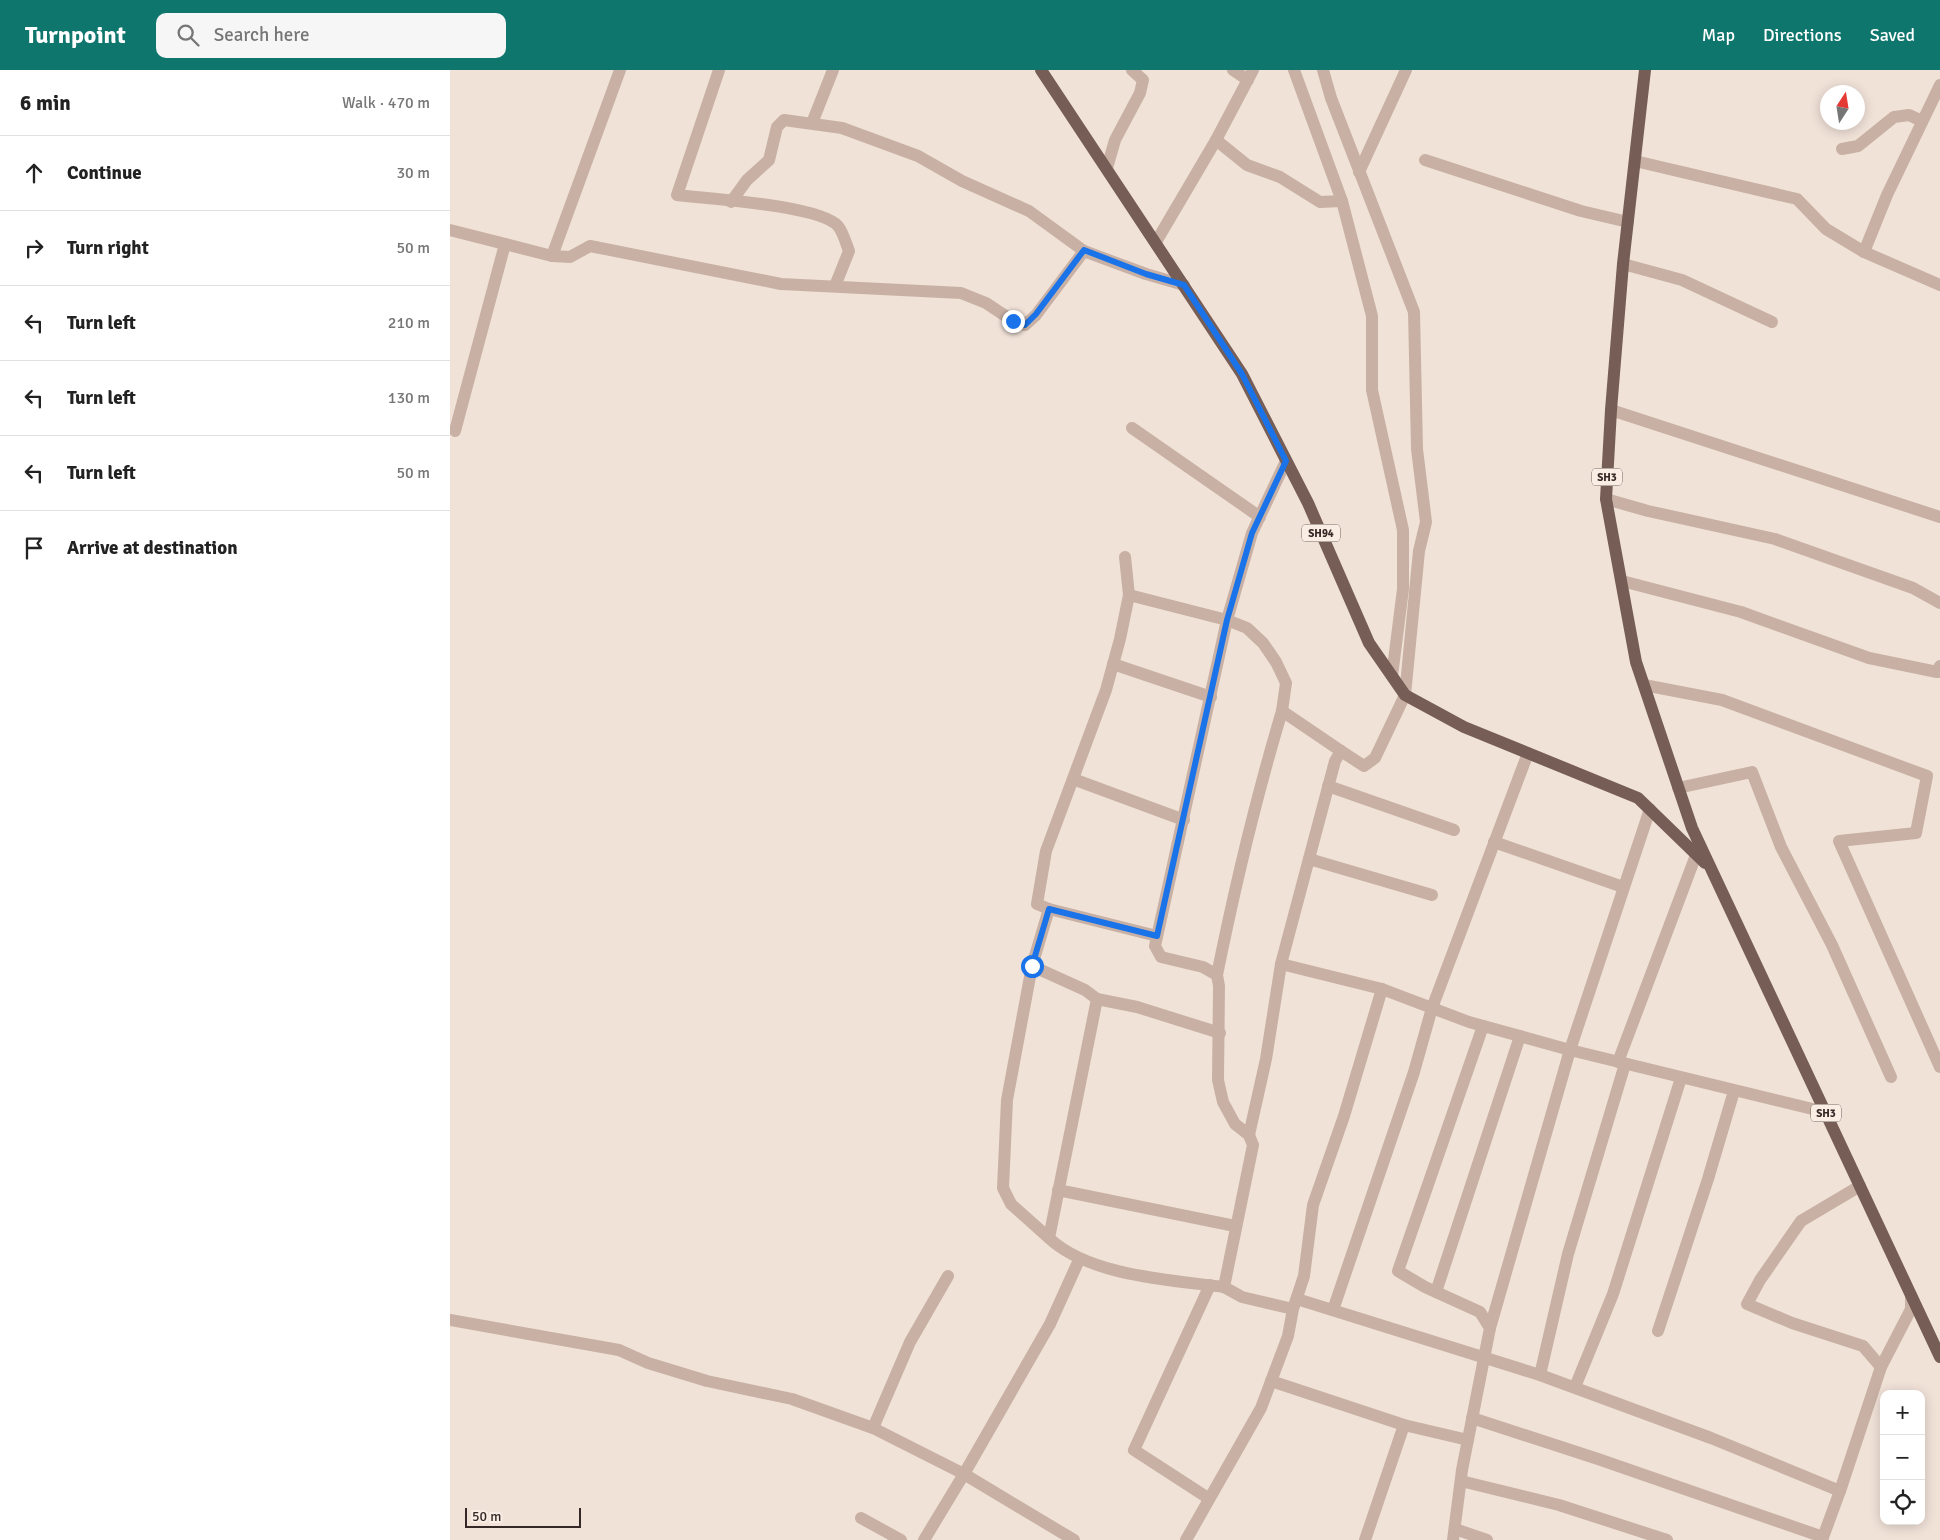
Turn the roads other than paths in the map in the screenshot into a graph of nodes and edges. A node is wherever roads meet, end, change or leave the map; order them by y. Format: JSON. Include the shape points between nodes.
{"nodes":[{"id":1,"x":620,"y":70,"type":"edge"},
{"id":2,"x":718,"y":70,"type":"edge"},
{"id":3,"x":833,"y":70,"type":"edge"},
{"id":4,"x":1041,"y":70,"type":"edge"},
{"id":5,"x":1132,"y":70,"type":"edge"},
{"id":6,"x":1233,"y":70,"type":"edge"},
{"id":7,"x":1294,"y":70,"type":"edge"},
{"id":8,"x":1323,"y":70,"type":"edge"},
{"id":9,"x":1406,"y":70,"type":"edge"},
{"id":10,"x":1645,"y":70,"type":"edge"},
{"id":11,"x":1250,"y":75,"type":"edge"},
{"id":12,"x":1940,"y":85,"type":"edge"},
{"id":13,"x":1922,"y":121,"type":"junction"},
{"id":14,"x":812,"y":123,"type":"junction"},
{"id":15,"x":1216,"y":140,"type":"junction"},
{"id":16,"x":1842,"y":149,"type":"dead end"},
{"id":17,"x":1425,"y":160,"type":"dead end"},
{"id":18,"x":1634,"y":161,"type":"junction"},
{"id":19,"x":1107,"y":168,"type":"junction"},
{"id":20,"x":1359,"y":172,"type":"junction"},
{"id":21,"x":1342,"y":201,"type":"junction"},
{"id":22,"x":731,"y":202,"type":"junction"},
{"id":23,"x":1628,"y":222,"type":"junction"},
{"id":24,"x":450,"y":230,"type":"edge"},
{"id":25,"x":1156,"y":242,"type":"junction"},
{"id":26,"x":504,"y":244,"type":"junction"},
{"id":27,"x":1084,"y":250,"type":"junction"},
{"id":28,"x":1864,"y":252,"type":"junction"},
{"id":29,"x":552,"y":256,"type":"junction"},
{"id":30,"x":1623,"y":264,"type":"junction"},
{"id":31,"x":1184,"y":285,"type":"junction"},
{"id":32,"x":1940,"y":285,"type":"edge"},
{"id":33,"x":835,"y":286,"type":"junction"},
{"id":34,"x":1772,"y":322,"type":"dead end"},
{"id":35,"x":1611,"y":410,"type":"junction"},
{"id":36,"x":1132,"y":428,"type":"dead end"},
{"id":37,"x":455,"y":431,"type":"dead end"},
{"id":38,"x":1286,"y":461,"type":"junction"},
{"id":39,"x":1606,"y":499,"type":"junction"},
{"id":40,"x":1260,"y":516,"type":"junction"},
{"id":41,"x":1940,"y":517,"type":"edge"},
{"id":42,"x":1125,"y":556,"type":"dead end"},
{"id":43,"x":1622,"y":581,"type":"junction"},
{"id":44,"x":1129,"y":595,"type":"junction"},
{"id":45,"x":1940,"y":603,"type":"edge"},
{"id":46,"x":1227,"y":620,"type":"junction"},
{"id":47,"x":1113,"y":664,"type":"junction"},
{"id":48,"x":1940,"y":666,"type":"edge"},
{"id":49,"x":1392,"y":676,"type":"junction"},
{"id":50,"x":1644,"y":685,"type":"junction"},
{"id":51,"x":1405,"y":695,"type":"junction"},
{"id":52,"x":1210,"y":697,"type":"junction"},
{"id":53,"x":1282,"y":711,"type":"junction"},
{"id":54,"x":1341,"y":752,"type":"junction"},
{"id":55,"x":1528,"y":753,"type":"junction"},
{"id":56,"x":1073,"y":779,"type":"junction"},
{"id":57,"x":1328,"y":786,"type":"junction"},
{"id":58,"x":1678,"y":788,"type":"junction"},
{"id":59,"x":1650,"y":808,"type":"junction"},
{"id":60,"x":1184,"y":820,"type":"junction"},
{"id":61,"x":1454,"y":830,"type":"dead end"},
{"id":62,"x":1494,"y":842,"type":"junction"},
{"id":63,"x":1696,"y":855,"type":"junction"},
{"id":64,"x":1309,"y":859,"type":"junction"},
{"id":65,"x":1712,"y":870,"type":"junction"},
{"id":66,"x":1623,"y":887,"type":"junction"},
{"id":67,"x":1432,"y":895,"type":"dead end"},
{"id":68,"x":1049,"y":909,"type":"junction"},
{"id":69,"x":1157,"y":936,"type":"junction"},
{"id":70,"x":1281,"y":964,"type":"junction"},
{"id":71,"x":1032,"y":966,"type":"junction"},
{"id":72,"x":1217,"y":975,"type":"junction"},
{"id":73,"x":1382,"y":989,"type":"junction"},
{"id":74,"x":1097,"y":999,"type":"junction"},
{"id":75,"x":1432,"y":1008,"type":"junction"},
{"id":76,"x":1482,"y":1026,"type":"junction"},
{"id":77,"x":1220,"y":1033,"type":"junction"},
{"id":78,"x":1520,"y":1036,"type":"junction"},
{"id":79,"x":1570,"y":1050,"type":"junction"},
{"id":80,"x":1622,"y":1063,"type":"junction"},
{"id":81,"x":1940,"y":1067,"type":"edge"},
{"id":82,"x":1891,"y":1077,"type":"dead end"},
{"id":83,"x":1681,"y":1078,"type":"junction"},
{"id":84,"x":1734,"y":1091,"type":"junction"},
{"id":85,"x":1825,"y":1112,"type":"junction"},
{"id":86,"x":1249,"y":1135,"type":"junction"},
{"id":87,"x":1860,"y":1186,"type":"junction"},
{"id":88,"x":1058,"y":1190,"type":"junction"},
{"id":89,"x":1235,"y":1226,"type":"junction"},
{"id":90,"x":1049,"y":1238,"type":"junction"},
{"id":91,"x":1079,"y":1260,"type":"junction"},
{"id":92,"x":948,"y":1276,"type":"dead end"},
{"id":93,"x":1210,"y":1285,"type":"junction"},
{"id":94,"x":1224,"y":1287,"type":"junction"},
{"id":95,"x":1436,"y":1292,"type":"junction"},
{"id":96,"x":1911,"y":1295,"type":"junction"},
{"id":97,"x":1295,"y":1304,"type":"junction"},
{"id":98,"x":1334,"y":1310,"type":"junction"},
{"id":99,"x":450,"y":1320,"type":"edge"},
{"id":100,"x":1490,"y":1328,"type":"junction"},
{"id":101,"x":1658,"y":1331,"type":"dead end"},
{"id":102,"x":1940,"y":1356,"type":"edge"},
{"id":103,"x":1484,"y":1359,"type":"junction"},
{"id":104,"x":1881,"y":1367,"type":"junction"},
{"id":105,"x":1540,"y":1375,"type":"junction"},
{"id":106,"x":1271,"y":1381,"type":"junction"},
{"id":107,"x":1575,"y":1387,"type":"junction"},
{"id":108,"x":1472,"y":1418,"type":"junction"},
{"id":109,"x":1404,"y":1425,"type":"junction"},
{"id":110,"x":873,"y":1428,"type":"junction"},
{"id":111,"x":1468,"y":1440,"type":"junction"},
{"id":112,"x":964,"y":1474,"type":"junction"},
{"id":113,"x":1461,"y":1481,"type":"junction"},
{"id":114,"x":1840,"y":1491,"type":"junction"},
{"id":115,"x":1208,"y":1498,"type":"junction"},
{"id":116,"x":861,"y":1518,"type":"dead end"},
{"id":117,"x":1454,"y":1534,"type":"edge"},
{"id":118,"x":1823,"y":1538,"type":"edge"},
{"id":119,"x":901,"y":1540,"type":"edge"},
{"id":120,"x":924,"y":1540,"type":"edge"},
{"id":121,"x":1074,"y":1540,"type":"edge"},
{"id":122,"x":1186,"y":1540,"type":"edge"},
{"id":123,"x":1365,"y":1540,"type":"edge"},
{"id":124,"x":1487,"y":1540,"type":"edge"},
{"id":125,"x":1667,"y":1540,"type":"edge"}],
"edges":[{"from":1,"to":29,"type":"street"},
{"from":2,"to":22,"type":"street","via":[[677,195]]},
{"from":3,"to":14,"type":"street"},
{"from":4,"to":19,"type":"main road","number":"SH94"},
{"from":5,"to":19,"type":"street","via":[[1143,80],[1140,93],[1115,140]]},
{"from":6,"to":11,"type":"street"},
{"from":7,"to":21,"type":"street"},
{"from":8,"to":20,"type":"street"},
{"from":9,"to":20,"type":"street"},
{"from":10,"to":18,"type":"main road","number":"SH3"},
{"from":11,"to":15,"type":"street"},
{"from":12,"to":13,"type":"street"},
{"from":13,"to":16,"type":"street","via":[[1909,115],[1894,117],[1858,146]]},
{"from":13,"to":28,"type":"street"},
{"from":14,"to":22,"type":"street","via":[[784,120],[777,127],[768,160],[747,180]]},
{"from":14,"to":27,"type":"street","via":[[842,128],[918,156],[962,181],[1029,211]]},
{"from":15,"to":21,"type":"street","via":[[1247,166],[1280,178],[1320,202]]},
{"from":15,"to":25,"type":"street"},
{"from":17,"to":23,"type":"street","via":[[1581,211]]},
{"from":18,"to":23,"type":"main road","number":"SH3"},
{"from":18,"to":28,"type":"street","via":[[1798,199],[1826,229]]},
{"from":19,"to":25,"type":"main road","number":"SH94"},
{"from":20,"to":51,"type":"street","via":[[1414,312],[1417,449],[1426,522],[1419,551]]},
{"from":21,"to":49,"type":"street","via":[[1372,316],[1372,390],[1403,530],[1403,589]]},
{"from":22,"to":33,"type":"street","via":[[825,216],[839,226],[849,251]]},
{"from":23,"to":30,"type":"main road","number":"SH3"},
{"from":24,"to":26,"type":"street"},
{"from":25,"to":31,"type":"main road","number":"SH94"},
{"from":26,"to":29,"type":"street"},
{"from":26,"to":37,"type":"street"},
{"from":27,"to":31,"type":"street"},
{"from":27,"to":33,"type":"street","via":[[1025,325],[986,303],[961,294]]},
{"from":28,"to":32,"type":"street"},
{"from":29,"to":33,"type":"street","via":[[570,257],[590,246],[781,284]]},
{"from":30,"to":34,"type":"street","via":[[1682,280]]},
{"from":30,"to":35,"type":"main road","number":"SH3"},
{"from":31,"to":38,"type":"main road","number":"SH94","via":[[1242,374]]},
{"from":35,"to":39,"type":"main road","number":"SH3"},
{"from":35,"to":41,"type":"street"},
{"from":36,"to":40,"type":"street"},
{"from":38,"to":40,"type":"street"},
{"from":38,"to":49,"type":"main road","number":"SH94","via":[[1369,643]]},
{"from":39,"to":43,"type":"main road","number":"SH3"},
{"from":39,"to":45,"type":"street","via":[[1775,539],[1913,588]]},
{"from":40,"to":46,"type":"street"},
{"from":42,"to":44,"type":"street"},
{"from":43,"to":48,"type":"street","via":[[1742,612],[1869,658],[1937,672]]},
{"from":43,"to":50,"type":"main road","number":"SH3","via":[[1636,662]]},
{"from":44,"to":46,"type":"street"},
{"from":44,"to":47,"type":"street"},
{"from":46,"to":52,"type":"street"},
{"from":46,"to":53,"type":"street","via":[[1247,628],[1276,662],[1286,684]]},
{"from":47,"to":52,"type":"street"},
{"from":47,"to":56,"type":"street"},
{"from":49,"to":51,"type":"main road","number":"SH94"},
{"from":50,"to":58,"type":"main road","number":"SH3"},
{"from":50,"to":81,"type":"street","via":[[1722,700],[1928,776],[1916,833],[1838,842]]},
{"from":51,"to":54,"type":"street","via":[[1375,758],[1364,766]]},
{"from":51,"to":55,"type":"main road","number":"SH94","via":[[1464,726]]},
{"from":52,"to":60,"type":"street"},
{"from":53,"to":54,"type":"street"},
{"from":53,"to":72,"type":"street","via":[[1259,786]]},
{"from":54,"to":57,"type":"street"},
{"from":55,"to":59,"type":"main road","number":"SH94","via":[[1638,798]]},
{"from":55,"to":62,"type":"street"},
{"from":56,"to":60,"type":"street"},
{"from":56,"to":68,"type":"street","via":[[1046,851],[1037,904]]},
{"from":57,"to":61,"type":"street"},
{"from":57,"to":64,"type":"street"},
{"from":58,"to":65,"type":"main road","number":"SH3"},
{"from":58,"to":82,"type":"street","via":[[1752,772],[1781,847],[1832,945]]},
{"from":59,"to":63,"type":"main road","number":"SH94"},
{"from":59,"to":66,"type":"street"},
{"from":60,"to":69,"type":"street"},
{"from":62,"to":66,"type":"street"},
{"from":62,"to":75,"type":"street"},
{"from":63,"to":65,"type":"main road","number":"SH94"},
{"from":63,"to":80,"type":"street"},
{"from":64,"to":67,"type":"street"},
{"from":64,"to":70,"type":"street"},
{"from":65,"to":85,"type":"main road","number":"SH3"},
{"from":66,"to":79,"type":"street"},
{"from":68,"to":69,"type":"street"},
{"from":68,"to":71,"type":"street"},
{"from":69,"to":72,"type":"street","via":[[1155,946],[1162,957],[1203,967]]},
{"from":70,"to":73,"type":"street"},
{"from":70,"to":86,"type":"street","via":[[1266,1059]]},
{"from":71,"to":74,"type":"street","via":[[1085,990]]},
{"from":71,"to":90,"type":"street","via":[[1007,1100],[1003,1188],[1010,1204]]},
{"from":72,"to":77,"type":"street"},
{"from":73,"to":75,"type":"street"},
{"from":73,"to":97,"type":"street","via":[[1313,1205],[1304,1276]]},
{"from":74,"to":77,"type":"street","via":[[1137,1007]]},
{"from":74,"to":88,"type":"street"},
{"from":75,"to":76,"type":"street"},
{"from":75,"to":98,"type":"street","via":[[1414,1072]]},
{"from":76,"to":78,"type":"street"},
{"from":76,"to":95,"type":"street","via":[[1398,1271]]},
{"from":77,"to":86,"type":"street","via":[[1218,1080],[1223,1102],[1234,1124]]},
{"from":78,"to":79,"type":"street"},
{"from":78,"to":95,"type":"street"},
{"from":79,"to":80,"type":"street"},
{"from":79,"to":100,"type":"street"},
{"from":80,"to":83,"type":"street"},
{"from":80,"to":105,"type":"street","via":[[1568,1254]]},
{"from":83,"to":84,"type":"street"},
{"from":83,"to":107,"type":"street","via":[[1613,1294]]},
{"from":84,"to":85,"type":"street"},
{"from":84,"to":101,"type":"street"},
{"from":85,"to":87,"type":"main road","number":"SH3"},
{"from":86,"to":89,"type":"street","via":[[1253,1145]]},
{"from":87,"to":96,"type":"main road","number":"SH3"},
{"from":87,"to":104,"type":"street","via":[[1801,1221],[1747,1304],[1792,1324],[1863,1346]]},
{"from":88,"to":89,"type":"street"},
{"from":88,"to":90,"type":"street"},
{"from":89,"to":94,"type":"street"},
{"from":90,"to":91,"type":"street"},
{"from":91,"to":93,"type":"street","via":[[1143,1276]]},
{"from":91,"to":112,"type":"street","via":[[1050,1324]]},
{"from":92,"to":110,"type":"street","via":[[910,1342]]},
{"from":93,"to":94,"type":"street"},
{"from":93,"to":115,"type":"street","via":[[1134,1450]]},
{"from":94,"to":97,"type":"street","via":[[1242,1297]]},
{"from":95,"to":100,"type":"street","via":[[1480,1312]]},
{"from":96,"to":102,"type":"main road","number":"SH3"},
{"from":96,"to":104,"type":"street","via":[[1911,1309]]},
{"from":97,"to":98,"type":"street"},
{"from":97,"to":106,"type":"street","via":[[1288,1336]]},
{"from":98,"to":103,"type":"street"},
{"from":99,"to":110,"type":"street","via":[[619,1350],[648,1363],[707,1380],[792,1399]]},
{"from":100,"to":103,"type":"street"},
{"from":103,"to":105,"type":"street"},
{"from":103,"to":108,"type":"street"},
{"from":104,"to":114,"type":"street"},
{"from":105,"to":107,"type":"street"},
{"from":106,"to":109,"type":"street"},
{"from":106,"to":115,"type":"street","via":[[1261,1408]]},
{"from":107,"to":114,"type":"street","via":[[1720,1441]]},
{"from":108,"to":111,"type":"street"},
{"from":108,"to":118,"type":"street"},
{"from":109,"to":111,"type":"street"},
{"from":109,"to":123,"type":"street"},
{"from":110,"to":112,"type":"street"},
{"from":111,"to":113,"type":"street"},
{"from":112,"to":120,"type":"street"},
{"from":112,"to":121,"type":"street"},
{"from":113,"to":117,"type":"street"},
{"from":113,"to":125,"type":"street","via":[[1559,1505]]},
{"from":114,"to":118,"type":"street"},
{"from":115,"to":122,"type":"street"},
{"from":116,"to":119,"type":"street"},
{"from":117,"to":124,"type":"street"}]}
